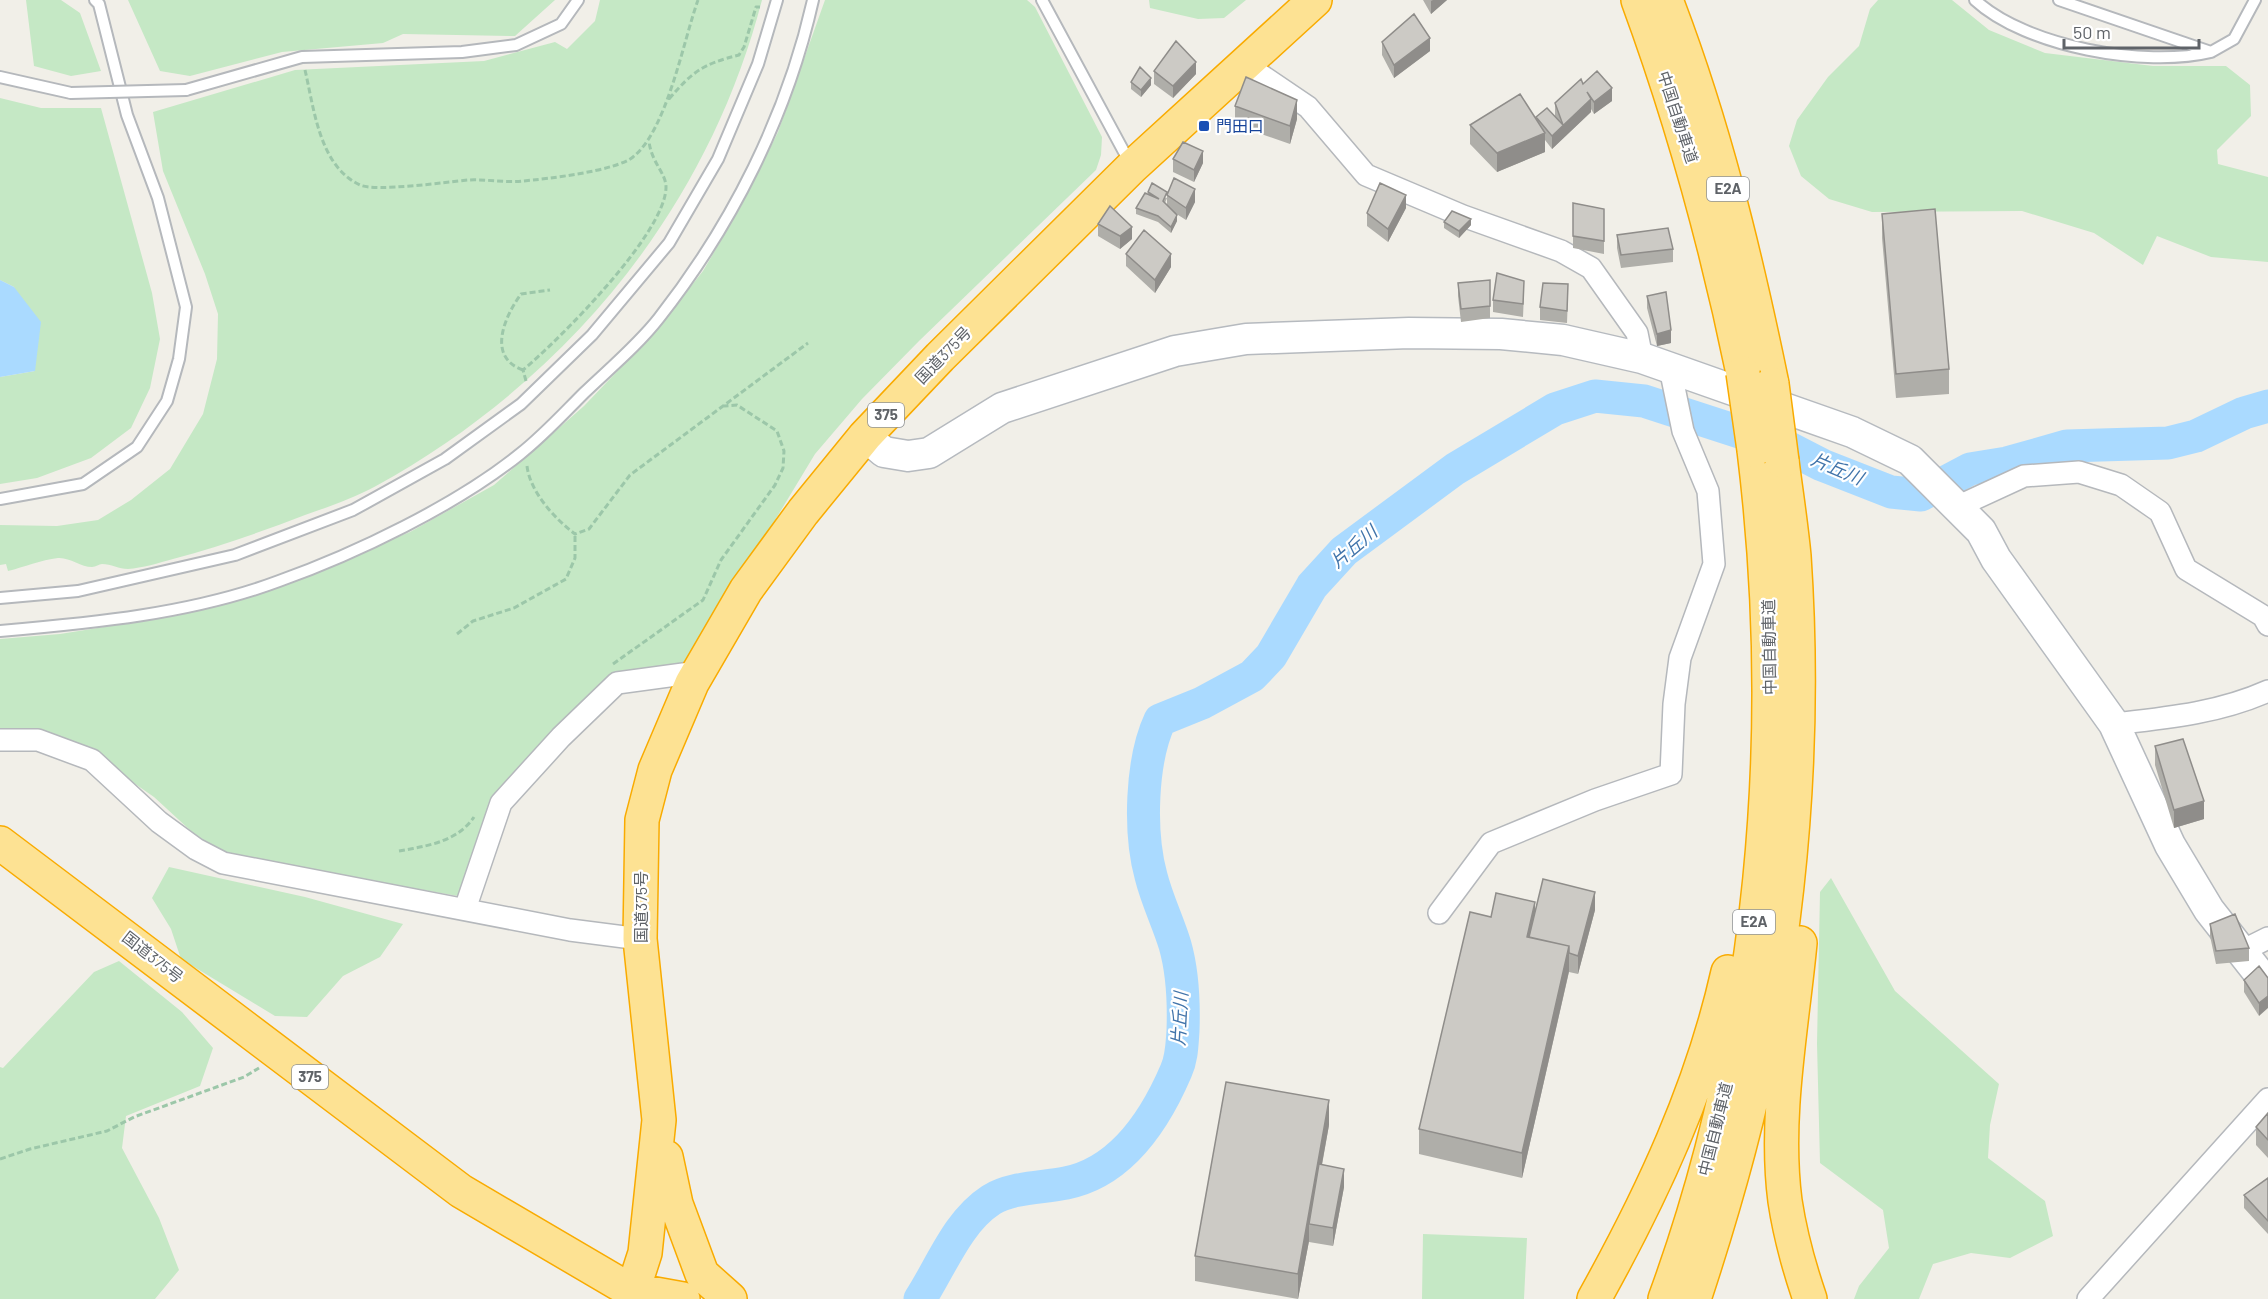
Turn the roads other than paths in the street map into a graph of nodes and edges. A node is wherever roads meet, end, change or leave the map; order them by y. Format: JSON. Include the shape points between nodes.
{"nodes":[{"id":1,"x":95,"y":0,"type":"edge"},
{"id":2,"x":578,"y":0,"type":"edge"},
{"id":3,"x":813,"y":0,"type":"edge"},
{"id":4,"x":1315,"y":0,"type":"edge"},
{"id":5,"x":1638,"y":0,"type":"edge"},
{"id":6,"x":1666,"y":0,"type":"edge"},
{"id":7,"x":1975,"y":0,"type":"edge"},
{"id":8,"x":2060,"y":0,"type":"edge"},
{"id":9,"x":2255,"y":0,"type":"edge"},
{"id":10,"x":776,"y":2,"type":"edge"},
{"id":11,"x":1047,"y":3,"type":"edge"},
{"id":12,"x":2211,"y":52,"type":"junction"},
{"id":13,"x":1246,"y":64,"type":"junction"},
{"id":14,"x":0,"y":77,"type":"edge"},
{"id":15,"x":1132,"y":167,"type":"junction"},
{"id":16,"x":1642,"y":358,"type":"junction"},
{"id":17,"x":1670,"y":368,"type":"junction"},
{"id":18,"x":1758,"y":378,"type":"junction"},
{"id":19,"x":865,"y":436,"type":"junction"},
{"id":20,"x":1768,"y":456,"type":"junction"},
{"id":21,"x":0,"y":499,"type":"edge"},
{"id":22,"x":1959,"y":506,"type":"junction"},
{"id":23,"x":1764,"y":535,"type":"junction"},
{"id":24,"x":1794,"y":555,"type":"junction"},
{"id":25,"x":0,"y":598,"type":"edge"},
{"id":26,"x":2268,"y":625,"type":"edge"},
{"id":27,"x":0,"y":631,"type":"edge"},
{"id":28,"x":698,"y":672,"type":"junction"},
{"id":29,"x":2268,"y":691,"type":"edge"},
{"id":30,"x":2114,"y":724,"type":"junction"},
{"id":31,"x":0,"y":740,"type":"edge"},
{"id":32,"x":0,"y":843,"type":"edge"},
{"id":33,"x":465,"y":909,"type":"junction"},
{"id":34,"x":1439,"y":913,"type":"dead end"},
{"id":35,"x":2268,"y":938,"type":"edge"},
{"id":36,"x":640,"y":939,"type":"junction"},
{"id":37,"x":2242,"y":951,"type":"junction"},
{"id":38,"x":2268,"y":986,"type":"edge"},
{"id":39,"x":2268,"y":1099,"type":"edge"},
{"id":40,"x":658,"y":1120,"type":"junction"},
{"id":41,"x":636,"y":1296,"type":"edge"},
{"id":42,"x":683,"y":1299,"type":"edge"},
{"id":43,"x":730,"y":1299,"type":"edge"},
{"id":44,"x":1594,"y":1299,"type":"edge"},
{"id":45,"x":1665,"y":1299,"type":"edge"},
{"id":46,"x":1694,"y":1299,"type":"edge"},
{"id":47,"x":1810,"y":1299,"type":"edge"},
{"id":48,"x":2088,"y":1299,"type":"edge"}],
"edges":[{"from":1,"to":21,"type":"lane","via":[[127,115],[158,198],[186,307],[179,359],[166,401],[137,447],[83,484]]},
{"from":2,"to":14,"type":"lane","bridge":true,"via":[[561,24],[516,45],[462,52],[302,57],[186,90],[71,93]]},
{"from":3,"to":27,"type":"lane","via":[[790,79],[732,211],[657,321],[525,449],[438,509],[278,582],[173,610]]},
{"from":4,"to":13,"type":"highway","name":"国道375号","number":"375"},
{"from":5,"to":18,"type":"highway","name":"中国自動車道","number":"E2A","via":[[1662,65]]},
{"from":6,"to":18,"type":"highway","name":"中国自動車道","number":"E2A","via":[[1689,59],[1732,202]]},
{"from":7,"to":12,"type":"lane","via":[[1989,13],[2030,32],[2102,54],[2188,57]]},
{"from":8,"to":12,"type":"lane"},
{"from":9,"to":12,"type":"lane","via":[[2234,39]]},
{"from":10,"to":25,"type":"lane","via":[[758,64],[718,159],[669,243],[592,335],[530,395],[445,459],[343,514],[235,555],[78,591]]},
{"from":11,"to":15,"type":"lane"},
{"from":13,"to":15,"type":"highway","name":"国道375号","number":"375"},
{"from":13,"to":16,"type":"street","via":[[1308,107],[1366,175],[1561,251],[1591,268],[1637,333]]},
{"from":15,"to":19,"type":"highway","name":"国道375号","number":"375"},
{"from":16,"to":17,"type":"street"},
{"from":16,"to":19,"type":"street","via":[[1563,340],[1501,334],[1337,334],[1246,339],[1175,351],[1002,408],[929,453],[908,456],[884,452]]},
{"from":17,"to":22,"type":"street","via":[[1852,432],[1910,460]]},
{"from":17,"to":34,"type":"street","via":[[1683,431],[1708,491],[1713,564],[1680,658],[1671,774],[1491,843]]},
{"from":18,"to":20,"type":"highway","name":"中国自動車道","number":"E2A","bridge":true},
{"from":19,"to":28,"type":"highway","name":"国道375号","number":"375","via":[[746,590]]},
{"from":20,"to":23,"type":"highway","name":"中国自動車道","number":"E2A"},
{"from":20,"to":24,"type":"highway","name":"中国自動車道","number":"E2A"},
{"from":22,"to":26,"type":"street","via":[[2024,476],[2079,472],[2121,485],[2160,512],[2186,569],[2263,616]]},
{"from":22,"to":30,"type":"street","via":[[1981,531],[1996,559]]},
{"from":23,"to":44,"type":"highway","via":[[1758,769],[1733,949],[1696,1084],[1652,1188]]},
{"from":23,"to":45,"type":"highway","name":"中国自動車道","number":"E2A","via":[[1770,659],[1768,765],[1751,950],[1719,1119]]},
{"from":24,"to":46,"type":"highway","name":"中国自動車道","number":"E2A","via":[[1796,759],[1779,944],[1764,1041],[1744,1128]]},
{"from":24,"to":47,"type":"highway","via":[[1802,642],[1805,854],[1783,1147],[1785,1200],[1795,1252]]},
{"from":28,"to":33,"type":"street","via":[[618,683],[561,737],[501,803]]},
{"from":28,"to":36,"type":"highway","name":"国道375号","number":"375","via":[[655,770],[642,820]]},
{"from":29,"to":30,"type":"street","via":[[2242,702],[2184,716]]},
{"from":30,"to":37,"type":"street","via":[[2170,845],[2209,910]]},
{"from":31,"to":33,"type":"street","via":[[38,740],[92,760],[159,822],[223,863]]},
{"from":32,"to":41,"type":"highway","name":"国道375号","number":"375","via":[[461,1191]]},
{"from":33,"to":36,"type":"street"},
{"from":35,"to":37,"type":"street"},
{"from":36,"to":40,"type":"highway","name":"国道375号","number":"375"},
{"from":37,"to":38,"type":"street"},
{"from":39,"to":48,"type":"street"},
{"from":40,"to":41,"type":"highway","name":"国道375号","number":"375","via":[[645,1253]]},
{"from":40,"to":43,"type":"highway","via":[[676,1204],[702,1274]]},
{"from":41,"to":42,"type":"highway"}]}
